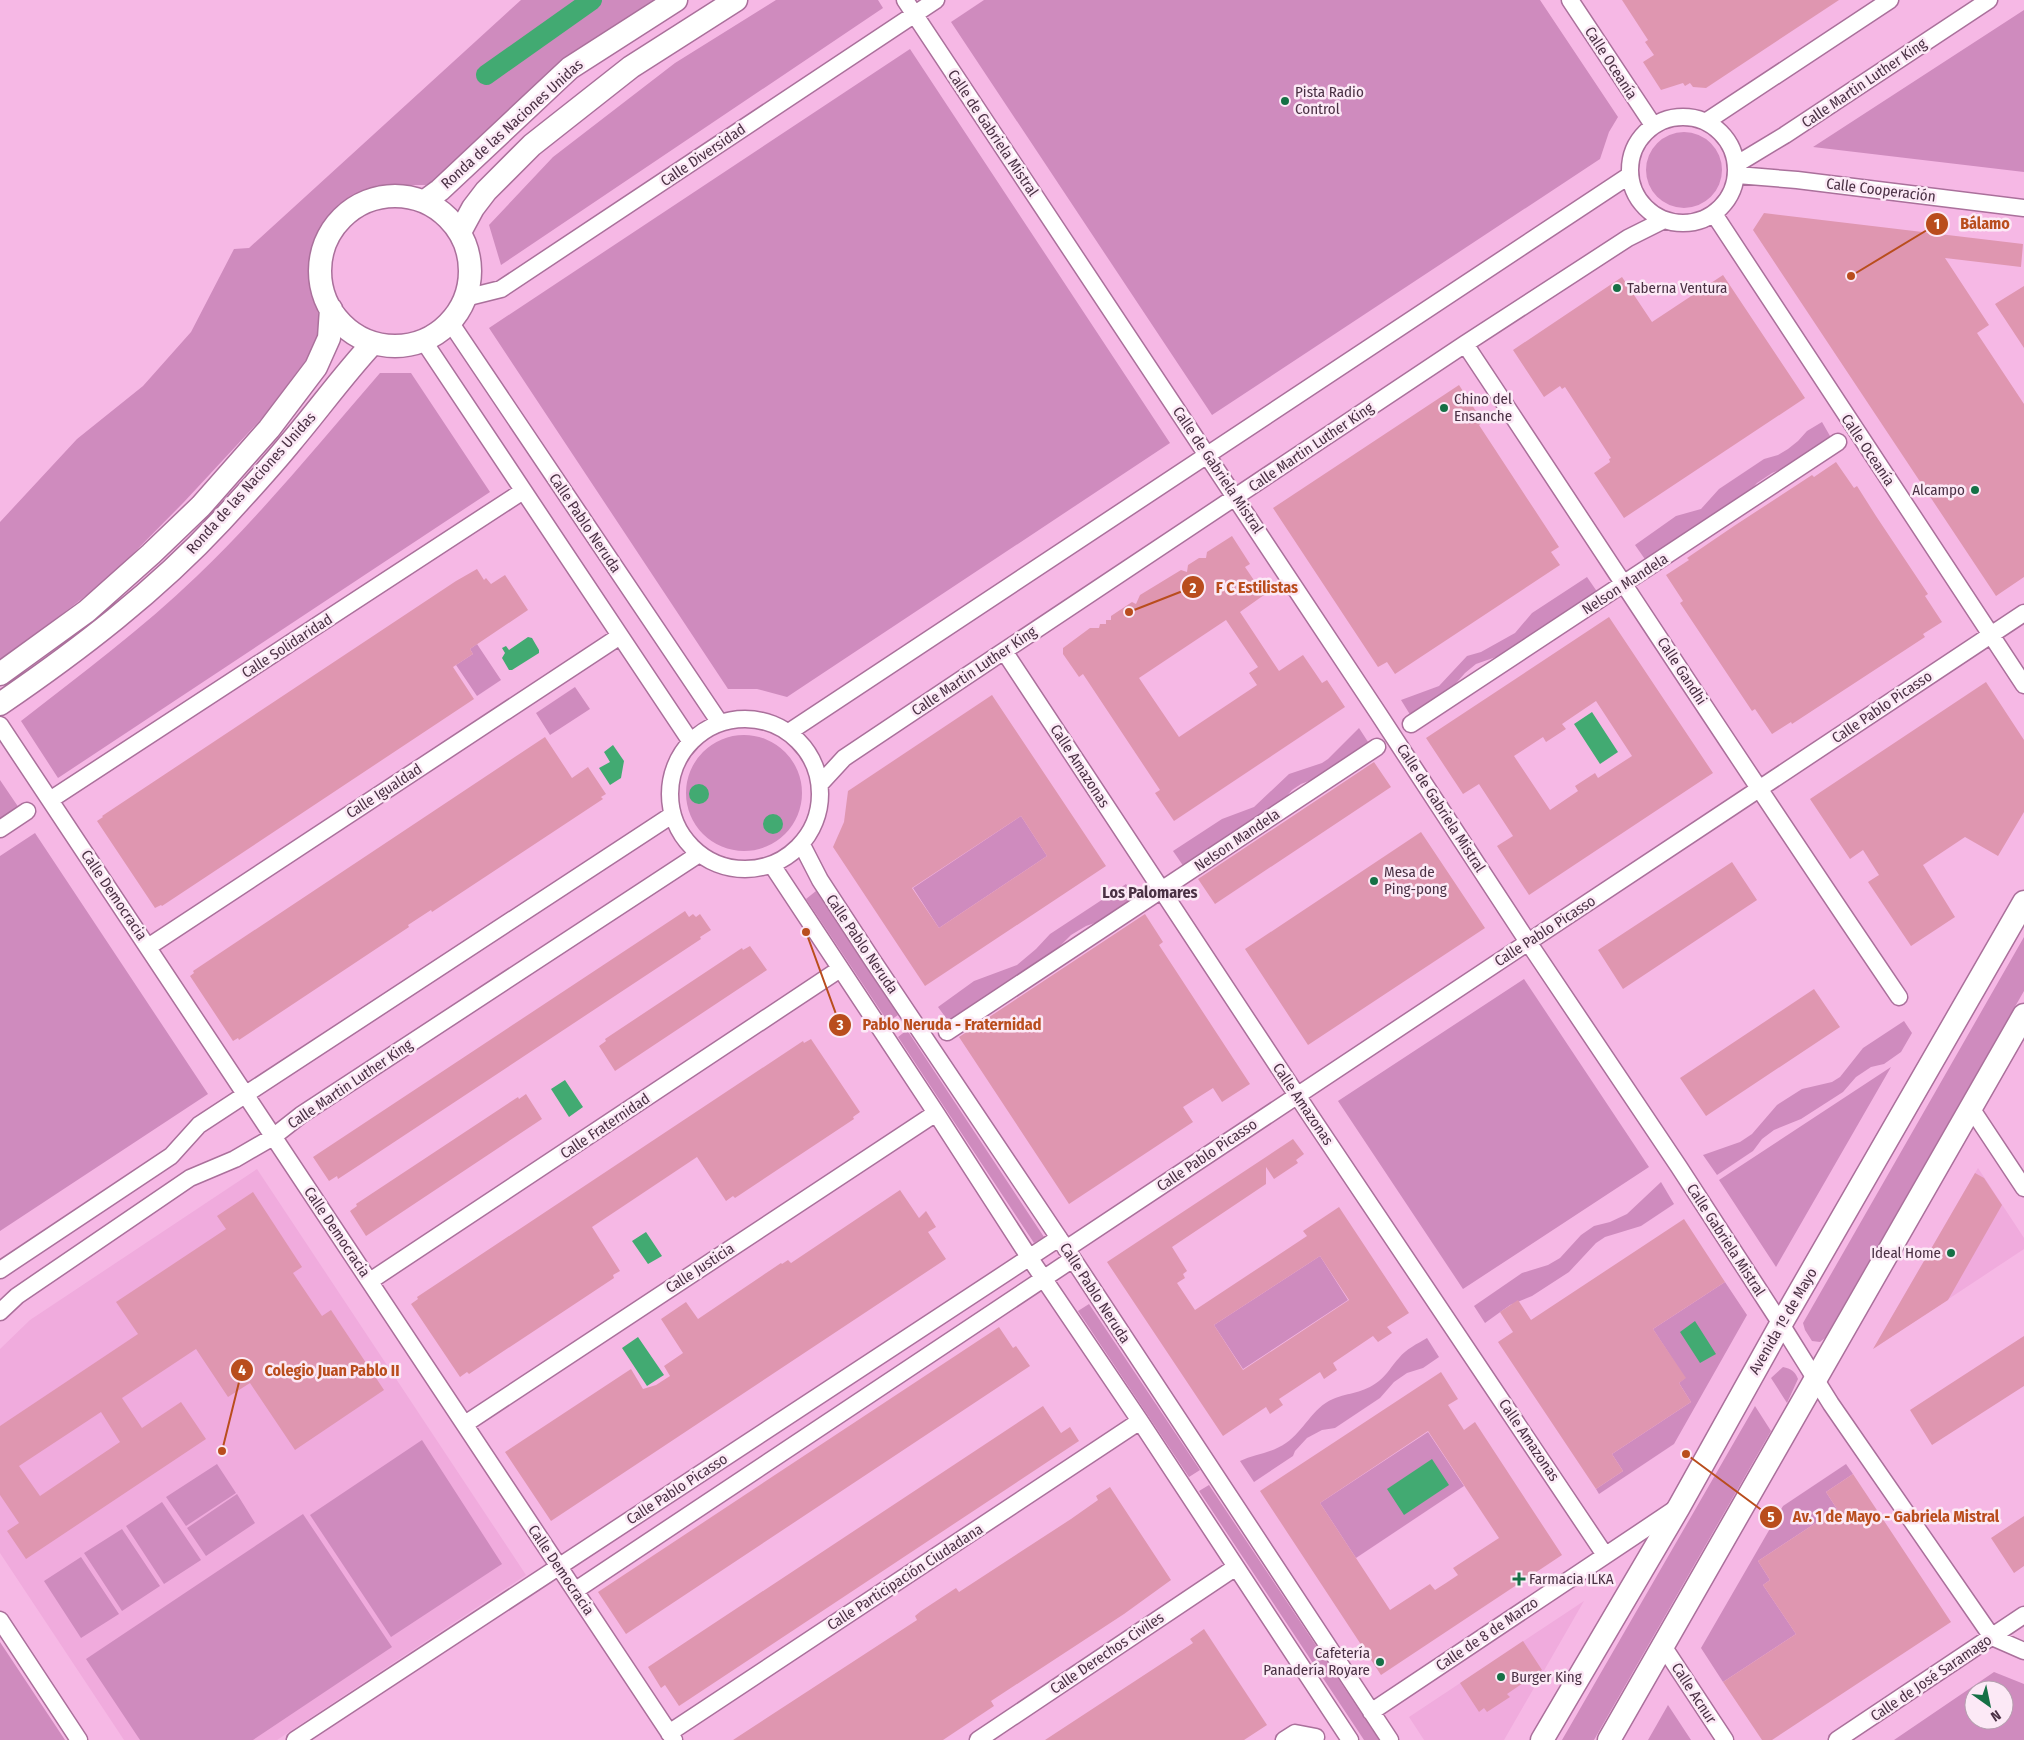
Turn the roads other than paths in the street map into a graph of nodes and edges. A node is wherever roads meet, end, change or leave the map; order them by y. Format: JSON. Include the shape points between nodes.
{"nodes":[{"id":1,"x":676,"y":0,"type":"edge"},
{"id":2,"x":736,"y":0,"type":"edge"},
{"id":3,"x":905,"y":0,"type":"edge"},
{"id":4,"x":936,"y":0,"type":"edge"},
{"id":5,"x":1570,"y":0,"type":"edge"},
{"id":6,"x":1890,"y":0,"type":"edge"},
{"id":7,"x":1990,"y":0,"type":"edge"},
{"id":8,"x":914,"y":14,"type":"junction"},
{"id":9,"x":1707,"y":121,"type":"junction"},
{"id":10,"x":1653,"y":125,"type":"junction"},
{"id":11,"x":1737,"y":170,"type":"junction"},
{"id":12,"x":1630,"y":175,"type":"junction"},
{"id":13,"x":425,"y":201,"type":"junction"},
{"id":14,"x":2024,"y":208,"type":"edge"},
{"id":15,"x":1714,"y":214,"type":"junction"},
{"id":16,"x":1662,"y":221,"type":"junction"},
{"id":17,"x":460,"y":232,"type":"junction"},
{"id":18,"x":466,"y":298,"type":"junction"},
{"id":19,"x":331,"y":309,"type":"junction"},
{"id":20,"x":450,"y":322,"type":"junction"},
{"id":21,"x":423,"y":340,"type":"junction"},
{"id":22,"x":373,"y":342,"type":"junction"},
{"id":23,"x":1465,"y":344,"type":"junction"},
{"id":24,"x":1838,"y":442,"type":"dead end"},
{"id":25,"x":1208,"y":455,"type":"junction"},
{"id":26,"x":524,"y":491,"type":"junction"},
{"id":27,"x":1236,"y":497,"type":"junction"},
{"id":28,"x":1625,"y":583,"type":"junction"},
{"id":29,"x":2024,"y":613,"type":"edge"},
{"id":30,"x":1991,"y":635,"type":"junction"},
{"id":31,"x":620,"y":636,"type":"junction"},
{"id":32,"x":1004,"y":651,"type":"junction"},
{"id":33,"x":3,"y":674,"type":"edge"},
{"id":34,"x":2024,"y":686,"type":"edge"},
{"id":35,"x":0,"y":704,"type":"edge"},
{"id":36,"x":720,"y":723,"type":"junction"},
{"id":37,"x":1411,"y":724,"type":"dead end"},
{"id":38,"x":0,"y":725,"type":"edge"},
{"id":39,"x":789,"y":732,"type":"junction"},
{"id":40,"x":691,"y":742,"type":"junction"},
{"id":41,"x":1377,"y":747,"type":"dead end"},
{"id":42,"x":820,"y":784,"type":"junction"},
{"id":43,"x":1758,"y":790,"type":"junction"},
{"id":44,"x":50,"y":800,"type":"junction"},
{"id":45,"x":27,"y":811,"type":"dead end"},
{"id":46,"x":672,"y":815,"type":"junction"},
{"id":47,"x":0,"y":829,"type":"edge"},
{"id":48,"x":802,"y":845,"type":"junction"},
{"id":49,"x":699,"y":854,"type":"junction"},
{"id":50,"x":772,"y":865,"type":"junction"},
{"id":51,"x":1161,"y":890,"type":"junction"},
{"id":52,"x":2024,"y":902,"type":"edge"},
{"id":53,"x":1528,"y":942,"type":"junction"},
{"id":54,"x":148,"y":947,"type":"junction"},
{"id":55,"x":840,"y":970,"type":"junction"},
{"id":56,"x":1899,"y":998,"type":"dead end"},
{"id":57,"x":2024,"y":1016,"type":"edge"},
{"id":58,"x":946,"y":1032,"type":"dead end"},
{"id":59,"x":245,"y":1095,"type":"junction"},
{"id":60,"x":1297,"y":1095,"type":"junction"},
{"id":61,"x":1971,"y":1108,"type":"junction"},
{"id":62,"x":936,"y":1113,"type":"junction"},
{"id":63,"x":273,"y":1137,"type":"junction"},
{"id":64,"x":2024,"y":1188,"type":"edge"},
{"id":65,"x":1066,"y":1249,"type":"junction"},
{"id":66,"x":1029,"y":1257,"type":"junction"},
{"id":67,"x":0,"y":1270,"type":"edge"},
{"id":68,"x":1043,"y":1278,"type":"junction"},
{"id":69,"x":370,"y":1281,"type":"junction"},
{"id":70,"x":0,"y":1312,"type":"edge"},
{"id":71,"x":1781,"y":1324,"type":"junction"},
{"id":72,"x":1815,"y":1378,"type":"junction"},
{"id":73,"x":1140,"y":1421,"type":"junction"},
{"id":74,"x":465,"y":1424,"type":"junction"},
{"id":75,"x":1679,"y":1506,"type":"junction"},
{"id":76,"x":1605,"y":1555,"type":"junction"},
{"id":77,"x":560,"y":1567,"type":"junction"},
{"id":78,"x":1236,"y":1567,"type":"junction"},
{"id":79,"x":576,"y":1590,"type":"junction"},
{"id":80,"x":2024,"y":1615,"type":"edge"},
{"id":81,"x":0,"y":1620,"type":"edge"},
{"id":82,"x":1992,"y":1637,"type":"junction"},
{"id":83,"x":1663,"y":1646,"type":"junction"},
{"id":84,"x":2024,"y":1651,"type":"edge"},
{"id":85,"x":1371,"y":1712,"type":"junction"},
{"id":86,"x":1338,"y":1722,"type":"junction"},
{"id":87,"x":672,"y":1736,"type":"edge"},
{"id":88,"x":1316,"y":1739,"type":"edge"},
{"id":89,"x":79,"y":1740,"type":"edge"},
{"id":90,"x":295,"y":1740,"type":"edge"},
{"id":91,"x":978,"y":1740,"type":"edge"},
{"id":92,"x":1284,"y":1740,"type":"edge"},
{"id":93,"x":1350,"y":1740,"type":"edge"},
{"id":94,"x":1390,"y":1740,"type":"edge"},
{"id":95,"x":1542,"y":1740,"type":"edge"},
{"id":96,"x":1609,"y":1740,"type":"edge"},
{"id":97,"x":1725,"y":1740,"type":"edge"},
{"id":98,"x":1837,"y":1740,"type":"edge"}],
"edges":[{"from":1,"to":13,"type":"street","name":"Ronda de las Naciones Unidas","via":[[570,68]]},
{"from":2,"to":17,"type":"street","name":"Ronda de las Naciones Unidas","via":[[631,67],[532,145],[486,191]]},
{"from":3,"to":8,"type":"street","name":"Calle de Gabriela Mistral"},
{"from":4,"to":8,"type":"street","name":"Calle Diversidad"},
{"from":5,"to":10,"type":"street","name":"Calle Oceanía"},
{"from":6,"to":9,"type":"street"},
{"from":7,"to":11,"type":"street","name":"Calle Martin Luther King"},
{"from":8,"to":18,"type":"street","name":"Calle Diversidad","via":[[501,290]]},
{"from":8,"to":25,"type":"street","name":"Calle de Gabriela Mistral"},
{"from":9,"to":10,"type":"street","via":[[1679,116]]},
{"from":9,"to":11,"type":"street","via":[[1728,140]]},
{"from":10,"to":12,"type":"street","via":[[1636,143],[1630,158]]},
{"from":11,"to":14,"type":"street","name":"Calle Cooperación"},
{"from":11,"to":15,"type":"street","via":[[1730,197]]},
{"from":12,"to":16,"type":"street","via":[[1633,191],[1642,205]]},
{"from":12,"to":25,"type":"street"},
{"from":13,"to":17,"type":"street","name":"Ronda de las Naciones Unidas","via":[[445,214]]},
{"from":13,"to":19,"type":"street","name":"Ronda de las Naciones Unidas","via":[[402,196],[378,197],[357,206],[338,221],[326,241],[320,264],[322,287]]},
{"from":15,"to":16,"type":"street","via":[[1692,223]]},
{"from":15,"to":30,"type":"street","name":"Calle Oceanía"},
{"from":16,"to":23,"type":"street","name":"Calle Martin Luther King","via":[[1628,238]]},
{"from":17,"to":18,"type":"street","name":"Ronda de las Naciones Unidas","via":[[469,253]]},
{"from":18,"to":20,"type":"street","name":"Ronda de las Naciones Unidas"},
{"from":19,"to":22,"type":"street","name":"Ronda de las Naciones Unidas","via":[[342,324]]},
{"from":19,"to":33,"type":"street","name":"Ronda de las Naciones Unidas","via":[[329,338],[316,367],[269,429],[207,499],[87,611]]},
{"from":20,"to":21,"type":"street","name":"Ronda de las Naciones Unidas"},
{"from":20,"to":36,"type":"street","name":"Calle Pablo Neruda"},
{"from":21,"to":22,"type":"street","name":"Ronda de las Naciones Unidas","via":[[398,346]]},
{"from":21,"to":26,"type":"street"},
{"from":22,"to":35,"type":"street","name":"Ronda de las Naciones Unidas","via":[[220,522],[119,615],[55,666]]},
{"from":23,"to":27,"type":"street","name":"Calle Martin Luther King"},
{"from":23,"to":28,"type":"street","name":"Calle Gandhi"},
{"from":24,"to":28,"type":"street","name":"Nelson Mandela"},
{"from":25,"to":27,"type":"street","name":"Calle de Gabriela Mistral"},
{"from":25,"to":39,"type":"street"},
{"from":26,"to":31,"type":"street"},
{"from":26,"to":44,"type":"street","name":"Calle Solidaridad"},
{"from":27,"to":32,"type":"street","name":"Calle Martin Luther King"},
{"from":27,"to":53,"type":"street","name":"Calle de Gabriela Mistral"},
{"from":28,"to":37,"type":"street","name":"Nelson Mandela"},
{"from":28,"to":43,"type":"street","name":"Calle Gandhi"},
{"from":29,"to":30,"type":"street","name":"Calle Pablo Picasso"},
{"from":30,"to":34,"type":"street","name":"Calle Oceanía"},
{"from":30,"to":43,"type":"street","name":"Calle Pablo Picasso"},
{"from":31,"to":40,"type":"street"},
{"from":31,"to":54,"type":"street","name":"Calle Igualdad"},
{"from":32,"to":42,"type":"street","name":"Calle Martin Luther King","via":[[844,758]]},
{"from":32,"to":51,"type":"street","name":"Calle Amazonas"},
{"from":36,"to":39,"type":"street","via":[[756,719]]},
{"from":36,"to":40,"type":"street"},
{"from":38,"to":44,"type":"street","name":"Calle Democracia"},
{"from":39,"to":42,"type":"street","via":[[801,740],[810,755]]},
{"from":40,"to":46,"type":"street","via":[[672,775],[668,797]]},
{"from":41,"to":51,"type":"street","name":"Nelson Mandela"},
{"from":42,"to":48,"type":"street","via":[[816,818]]},
{"from":43,"to":53,"type":"street","name":"Calle Pablo Picasso"},
{"from":43,"to":56,"type":"street","name":"Calle Gandhi"},
{"from":44,"to":54,"type":"street","name":"Calle Democracia"},
{"from":45,"to":47,"type":"street"},
{"from":46,"to":49,"type":"street","via":[[682,837]]},
{"from":46,"to":59,"type":"street"},
{"from":48,"to":50,"type":"street"},
{"from":48,"to":65,"type":"street","name":"Calle Pablo Neruda","via":[[830,896]]},
{"from":49,"to":50,"type":"street","via":[[734,869]]},
{"from":49,"to":63,"type":"street","name":"Calle Martin Luther King","via":[[301,1115]]},
{"from":50,"to":55,"type":"street","name":"Calle Pablo Neruda"},
{"from":51,"to":58,"type":"street","name":"Nelson Mandela"},
{"from":51,"to":60,"type":"street","name":"Calle Amazonas"},
{"from":52,"to":71,"type":"street","name":"Avenida 1º de Mayo"},
{"from":53,"to":60,"type":"street","name":"Calle Pablo Picasso"},
{"from":53,"to":71,"type":"street","name":"Calle Gabriela Mistral"},
{"from":54,"to":59,"type":"street","name":"Calle Democracia"},
{"from":55,"to":62,"type":"street","name":"Calle Pablo Neruda"},
{"from":55,"to":69,"type":"street","name":"Calle Fraternidad"},
{"from":57,"to":61,"type":"street"},
{"from":59,"to":63,"type":"street","name":"Calle Democracia"},
{"from":59,"to":67,"type":"street","via":[[199,1125],[171,1156]]},
{"from":60,"to":65,"type":"street","name":"Calle Pablo Picasso"},
{"from":60,"to":76,"type":"street","name":"Calle Amazonas"},
{"from":61,"to":64,"type":"street"},
{"from":61,"to":72,"type":"street"},
{"from":62,"to":66,"type":"street","name":"Calle Pablo Neruda"},
{"from":62,"to":74,"type":"street","name":"Calle Justicia"},
{"from":63,"to":69,"type":"street","name":"Calle Democracia"},
{"from":63,"to":70,"type":"street","name":"Calle Martin Luther King","via":[[235,1159],[190,1178],[17,1296]]},
{"from":65,"to":66,"type":"street","name":"Calle Pablo Picasso"},
{"from":65,"to":68,"type":"street","name":"Calle Pablo Picasso"},
{"from":65,"to":85,"type":"street","name":"Calle Pablo Neruda"},
{"from":66,"to":68,"type":"street","name":"Calle Pablo Neruda"},
{"from":66,"to":77,"type":"street","name":"Calle Pablo Picasso"},
{"from":68,"to":73,"type":"street","name":"Calle Pablo Neruda"},
{"from":68,"to":79,"type":"street","name":"Calle Pablo Picasso"},
{"from":69,"to":74,"type":"street","name":"Calle Democracia"},
{"from":71,"to":72,"type":"street","name":"Calle Gabriela Mistral"},
{"from":71,"to":75,"type":"street","name":"Avenida 1º de Mayo"},
{"from":72,"to":82,"type":"street","name":"Calle Gabriela Mistral"},
{"from":72,"to":83,"type":"street"},
{"from":73,"to":78,"type":"street","name":"Calle Pablo Neruda"},
{"from":73,"to":87,"type":"street","name":"Calle Participación Ciudadana"},
{"from":74,"to":77,"type":"street","name":"Calle Democracia"},
{"from":75,"to":76,"type":"street","name":"Calle de 8 de Marzo"},
{"from":75,"to":95,"type":"street","name":"Avenida 1º de Mayo"},
{"from":76,"to":85,"type":"street","name":"Calle de 8 de Marzo"},
{"from":77,"to":79,"type":"street","name":"Calle Democracia"},
{"from":77,"to":90,"type":"street","name":"Calle Pablo Picasso"},
{"from":78,"to":86,"type":"street","name":"Calle Pablo Neruda"},
{"from":78,"to":91,"type":"street","name":"Calle Derechos Civiles"},
{"from":79,"to":87,"type":"street","name":"Calle Democracia"},
{"from":80,"to":82,"type":"street","name":"Calle de José Saramago"},
{"from":81,"to":89,"type":"street"},
{"from":82,"to":84,"type":"street"},
{"from":82,"to":98,"type":"street","name":"Calle de José Saramago"},
{"from":83,"to":96,"type":"street"},
{"from":83,"to":97,"type":"street","name":"Calle Acnur"},
{"from":85,"to":94,"type":"street","name":"Calle Pablo Neruda"},
{"from":86,"to":88,"type":"street"},
{"from":86,"to":93,"type":"street","name":"Calle Pablo Neruda"},
{"from":88,"to":92,"type":"street","via":[[1295,1733]]}]}
